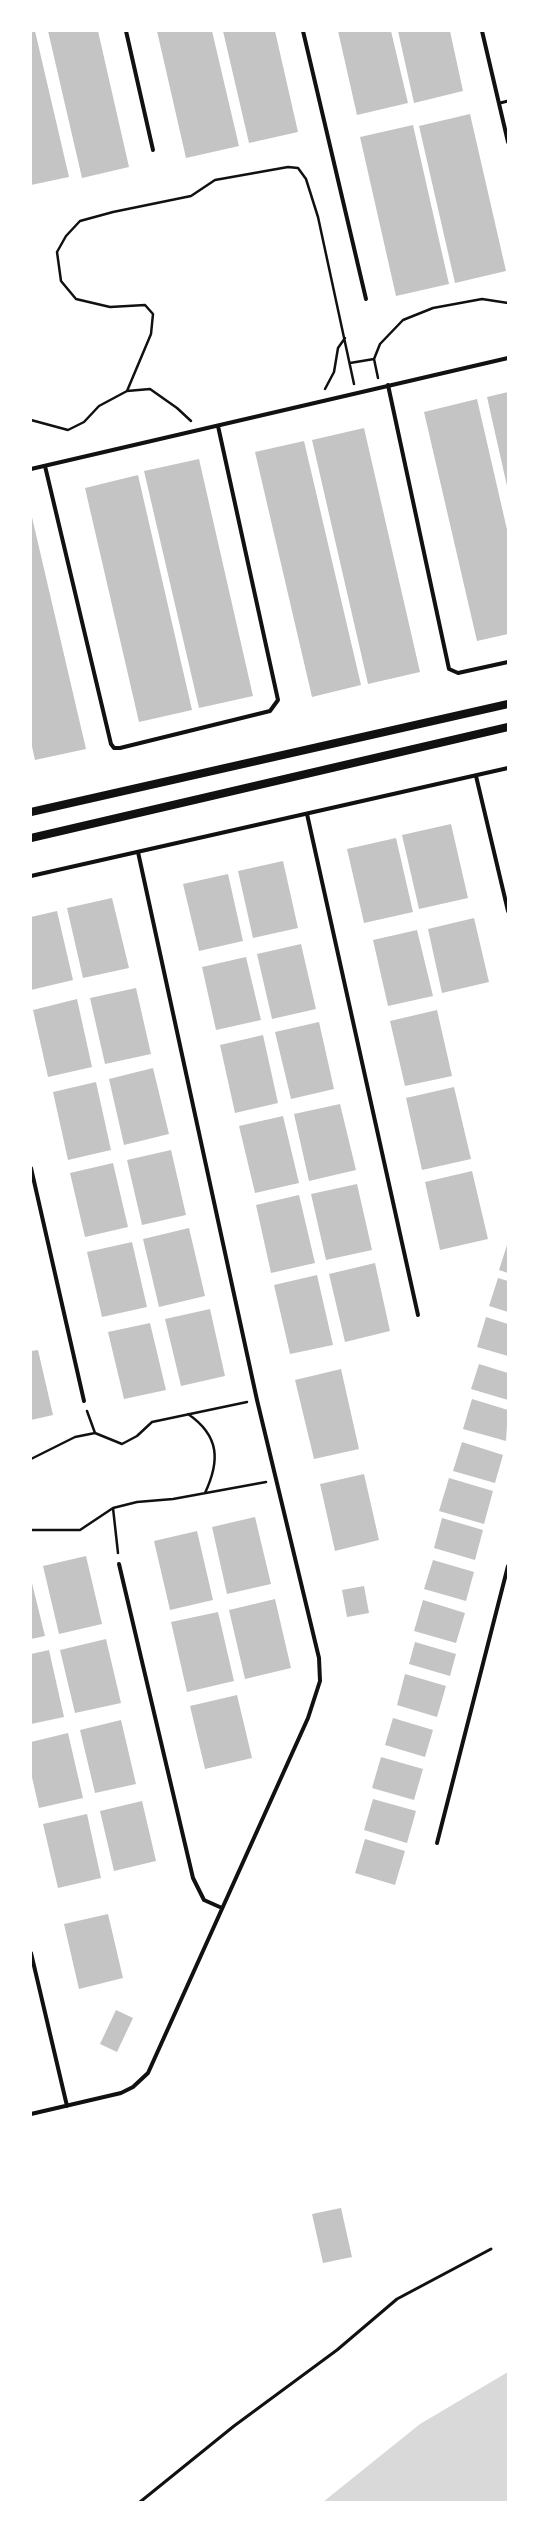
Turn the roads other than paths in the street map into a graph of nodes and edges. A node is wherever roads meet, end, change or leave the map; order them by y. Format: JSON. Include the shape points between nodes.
{"nodes":[{"id":1,"x":126,"y":31,"type":"edge"},
{"id":2,"x":303,"y":31,"type":"edge"},
{"id":3,"x":482,"y":31,"type":"edge"},
{"id":4,"x":508,"y":101,"type":"edge"},
{"id":5,"x":500,"y":103,"type":"junction"},
{"id":6,"x":508,"y":142,"type":"edge"},
{"id":7,"x":153,"y":150,"type":"dead end"},
{"id":8,"x":366,"y":299,"type":"dead end"},
{"id":9,"x":508,"y":358,"type":"edge"},
{"id":10,"x":388,"y":385,"type":"junction"},
{"id":11,"x":218,"y":426,"type":"junction"},
{"id":12,"x":46,"y":466,"type":"junction"},
{"id":13,"x":31,"y":470,"type":"edge"},
{"id":14,"x":508,"y":662,"type":"edge"},
{"id":15,"x":508,"y":704,"type":"edge"},
{"id":16,"x":508,"y":727,"type":"edge"},
{"id":17,"x":508,"y":768,"type":"edge"},
{"id":18,"x":476,"y":776,"type":"junction"},
{"id":19,"x":31,"y":812,"type":"edge"},
{"id":20,"x":307,"y":814,"type":"junction"},
{"id":21,"x":31,"y":838,"type":"edge"},
{"id":22,"x":138,"y":852,"type":"junction"},
{"id":23,"x":31,"y":876,"type":"edge"},
{"id":24,"x":508,"y":911,"type":"edge"},
{"id":25,"x":31,"y":1168,"type":"edge"},
{"id":26,"x":418,"y":1315,"type":"dead end"},
{"id":27,"x":84,"y":1401,"type":"road end"},
{"id":28,"x":119,"y":1564,"type":"road end"},
{"id":29,"x":508,"y":1566,"type":"edge"},
{"id":30,"x":437,"y":1843,"type":"dead end"},
{"id":31,"x":222,"y":1908,"type":"junction"},
{"id":32,"x":31,"y":1952,"type":"edge"},
{"id":33,"x":67,"y":2106,"type":"junction"},
{"id":34,"x":31,"y":2114,"type":"edge"},
{"id":35,"x":491,"y":2249,"type":"dead end"},
{"id":36,"x":140,"y":2502,"type":"edge"}],
"edges":[{"from":1,"to":7,"type":"street"},
{"from":2,"to":8,"type":"street"},
{"from":3,"to":5,"type":"street"},
{"from":4,"to":5,"type":"lane"},
{"from":5,"to":6,"type":"street"},
{"from":9,"to":10,"type":"street"},
{"from":10,"to":11,"type":"street"},
{"from":10,"to":14,"type":"street","via":[[449,669],[458,673]]},
{"from":11,"to":12,"type":"street"},
{"from":11,"to":12,"type":"street","via":[[278,700],[270,711],[120,748],[114,748],[110,740]]},
{"from":12,"to":13,"type":"street"},
{"from":15,"to":19,"type":"main road"},
{"from":16,"to":21,"type":"main road"},
{"from":17,"to":18,"type":"street"},
{"from":18,"to":20,"type":"street"},
{"from":18,"to":24,"type":"street"},
{"from":20,"to":22,"type":"street"},
{"from":20,"to":26,"type":"street"},
{"from":22,"to":23,"type":"street"},
{"from":22,"to":31,"type":"street","via":[[257,1400],[318,1658],[320,1681],[308,1718]]},
{"from":25,"to":27,"type":"street"},
{"from":28,"to":31,"type":"street","via":[[193,1878],[204,1900]]},
{"from":29,"to":30,"type":"street"},
{"from":31,"to":33,"type":"street","via":[[148,2073],[133,2087],[121,2093]]},
{"from":32,"to":33,"type":"street"},
{"from":33,"to":34,"type":"street"},
{"from":35,"to":36,"type":"lane","via":[[396,2299],[308,2373],[234,2426]]}]}
